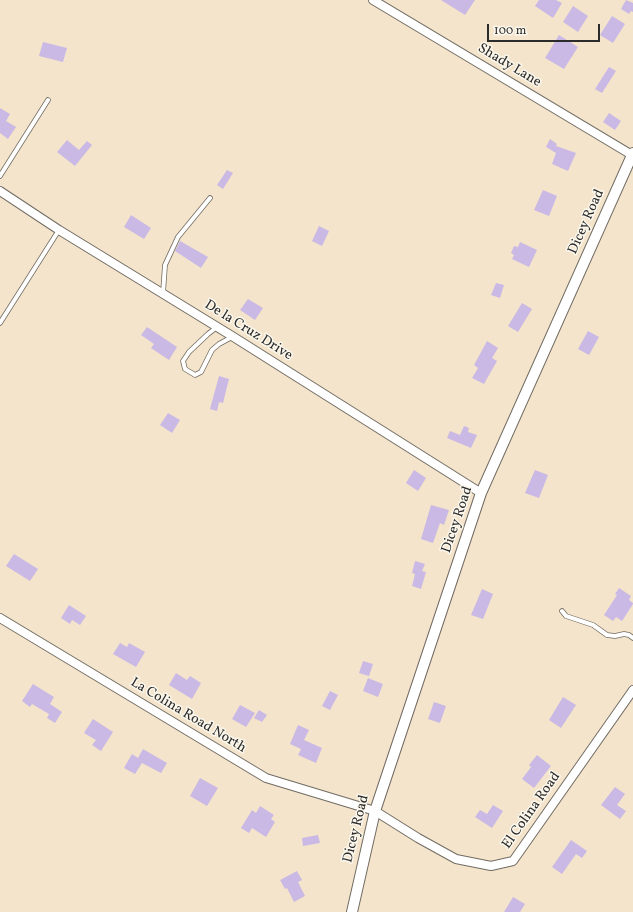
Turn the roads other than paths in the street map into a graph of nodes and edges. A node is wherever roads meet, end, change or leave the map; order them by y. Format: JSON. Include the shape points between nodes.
{"nodes":[{"id":1,"x":372,"y":0,"type":"edge"},
{"id":2,"x":48,"y":100,"type":"dead end"},
{"id":3,"x":632,"y":160,"type":"edge"},
{"id":4,"x":0,"y":176,"type":"edge"},
{"id":5,"x":0,"y":191,"type":"edge"},
{"id":6,"x":210,"y":198,"type":"dead end"},
{"id":7,"x":59,"y":230,"type":"junction"},
{"id":8,"x":162,"y":293,"type":"junction"},
{"id":9,"x":0,"y":323,"type":"edge"},
{"id":10,"x":217,"y":327,"type":"junction"},
{"id":11,"x":232,"y":336,"type":"junction"},
{"id":12,"x":481,"y":493,"type":"junction"},
{"id":13,"x":562,"y":611,"type":"dead end"},
{"id":14,"x":0,"y":618,"type":"edge"},
{"id":15,"x":633,"y":638,"type":"edge"},
{"id":16,"x":633,"y":690,"type":"edge"},
{"id":17,"x":375,"y":811,"type":"junction"},
{"id":18,"x":352,"y":912,"type":"edge"}],
"edges":[{"from":1,"to":3,"type":"street","name":"Shady Lane"},
{"from":2,"to":4,"type":"lane"},
{"from":3,"to":12,"type":"street","name":"Dicey Road"},
{"from":5,"to":7,"type":"street","name":"De la Cruz Drive"},
{"from":6,"to":8,"type":"lane","via":[[178,237],[165,264]]},
{"from":7,"to":8,"type":"street","name":"De la Cruz Drive"},
{"from":7,"to":9,"type":"lane"},
{"from":8,"to":10,"type":"street","name":"De la Cruz Drive"},
{"from":10,"to":11,"type":"street","name":"De la Cruz Drive"},
{"from":10,"to":11,"type":"lane","via":[[189,352],[183,361],[185,369],[195,375],[201,372],[212,350]]},
{"from":11,"to":12,"type":"street","name":"De la Cruz Drive"},
{"from":12,"to":17,"type":"street","name":"Dicey Road"},
{"from":13,"to":15,"type":"lane","via":[[566,616],[593,625],[607,635],[624,634]]},
{"from":14,"to":17,"type":"street","name":"La Colina Road North","via":[[266,778]]},
{"from":16,"to":17,"type":"street","name":"El Colina Road","via":[[512,861],[491,866],[456,859]]},
{"from":17,"to":18,"type":"street","name":"Dicey Road"}]}
